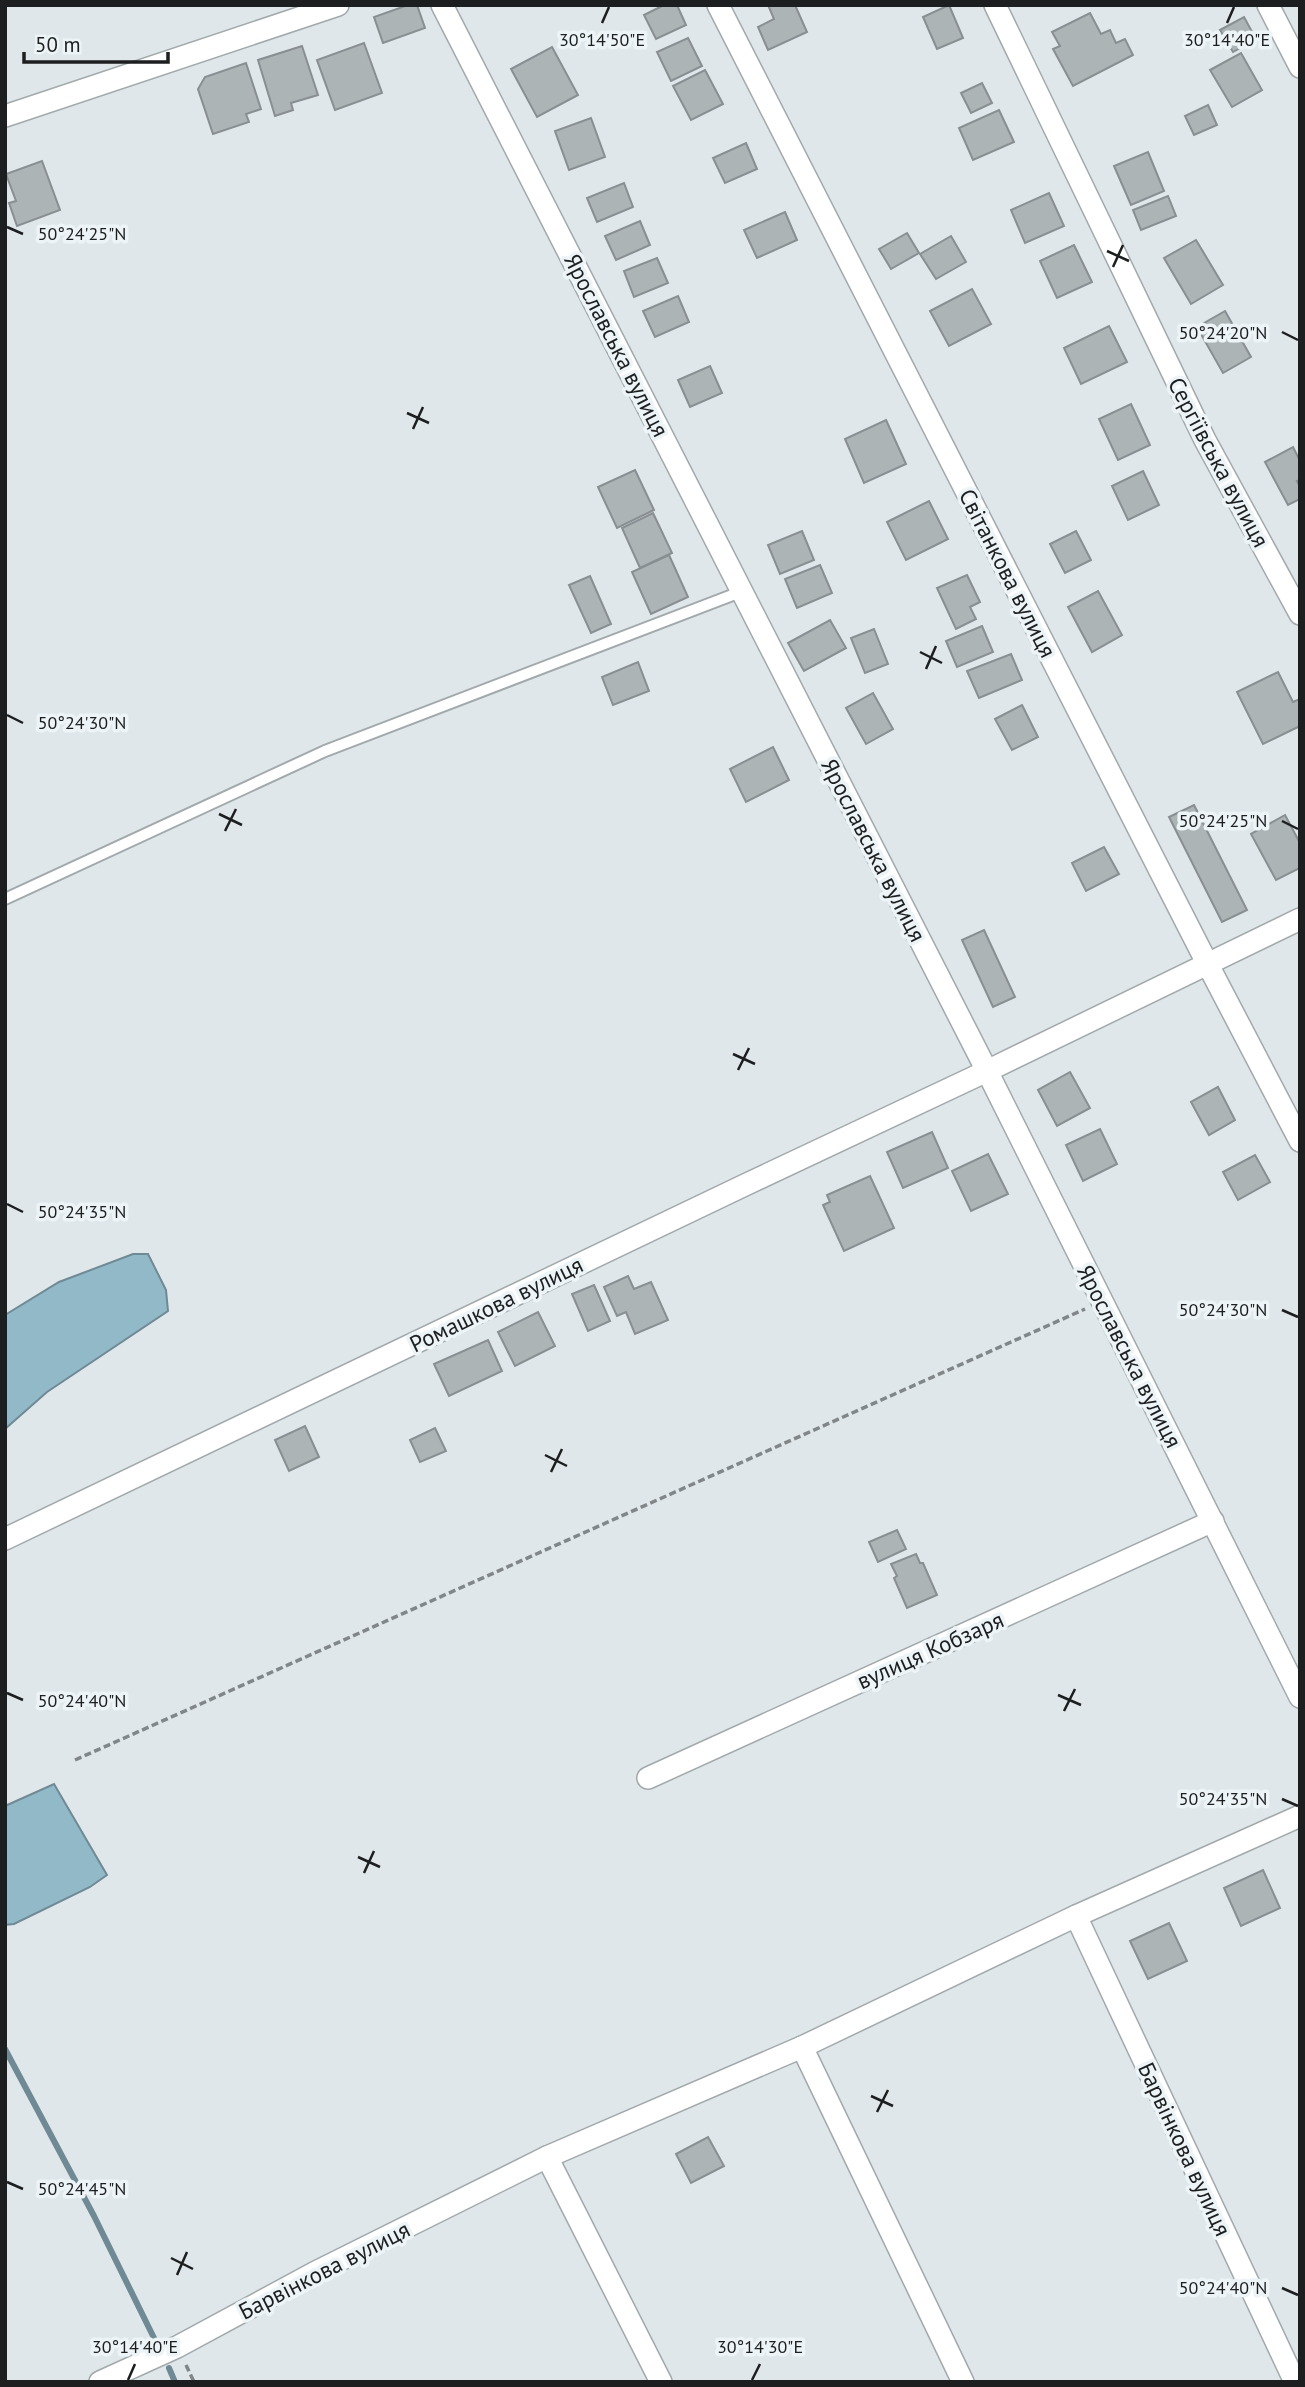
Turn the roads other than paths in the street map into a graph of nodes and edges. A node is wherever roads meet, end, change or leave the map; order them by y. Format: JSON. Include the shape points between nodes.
{"nodes":[{"id":1,"x":338,"y":5,"type":"edge"},
{"id":2,"x":442,"y":5,"type":"edge"},
{"id":3,"x":718,"y":5,"type":"edge"},
{"id":4,"x":995,"y":5,"type":"edge"},
{"id":5,"x":1268,"y":5,"type":"edge"},
{"id":6,"x":1300,"y":67,"type":"edge"},
{"id":7,"x":5,"y":116,"type":"edge"},
{"id":8,"x":743,"y":591,"type":"junction"},
{"id":9,"x":1300,"y":614,"type":"edge"},
{"id":10,"x":5,"y":899,"type":"edge"},
{"id":11,"x":1300,"y":919,"type":"edge"},
{"id":12,"x":1207,"y":963,"type":"junction"},
{"id":13,"x":987,"y":1072,"type":"junction"},
{"id":14,"x":1300,"y":1141,"type":"edge"},
{"id":15,"x":1213,"y":1521,"type":"junction"},
{"id":16,"x":5,"y":1539,"type":"edge"},
{"id":17,"x":1300,"y":1698,"type":"edge"},
{"id":18,"x":648,"y":1778,"type":"dead end"},
{"id":19,"x":1300,"y":1816,"type":"edge"},
{"id":20,"x":1076,"y":1916,"type":"junction"},
{"id":21,"x":802,"y":2047,"type":"junction"},
{"id":22,"x":547,"y":2157,"type":"junction"},
{"id":23,"x":100,"y":2382,"type":"edge"},
{"id":24,"x":661,"y":2382,"type":"edge"},
{"id":25,"x":963,"y":2382,"type":"edge"},
{"id":26,"x":1295,"y":2382,"type":"edge"}],
"edges":[{"from":1,"to":7,"type":"street"},
{"from":2,"to":8,"type":"street","name":"Ярославська вулиця"},
{"from":3,"to":12,"type":"street","name":"Світанкова вулиця"},
{"from":4,"to":9,"type":"street","name":"Сергіївська вулиця","via":[[1205,440]]},
{"from":5,"to":6,"type":"street"},
{"from":8,"to":10,"type":"lane","via":[[325,751]]},
{"from":8,"to":13,"type":"street","name":"Ярославська вулиця"},
{"from":11,"to":12,"type":"street","name":"Ромашкова вулиця"},
{"from":12,"to":13,"type":"street","name":"Ромашкова вулиця"},
{"from":12,"to":14,"type":"street","name":"Світанкова вулиця"},
{"from":13,"to":15,"type":"street","name":"Ярославська вулиця"},
{"from":13,"to":16,"type":"street","name":"Ромашкова вулиця"},
{"from":15,"to":17,"type":"street","name":"Ярославська вулиця"},
{"from":15,"to":18,"type":"street","name":"вулиця Кобзаря"},
{"from":19,"to":20,"type":"street","name":"Барвінкова вулиця"},
{"from":20,"to":21,"type":"street","name":"Барвінкова вулиця"},
{"from":20,"to":26,"type":"street","name":"Барвінкова вулиця"},
{"from":21,"to":22,"type":"street","name":"Барвінкова вулиця"},
{"from":21,"to":25,"type":"street"},
{"from":22,"to":23,"type":"street","name":"Барвінкова вулиця"},
{"from":22,"to":24,"type":"street"}]}
